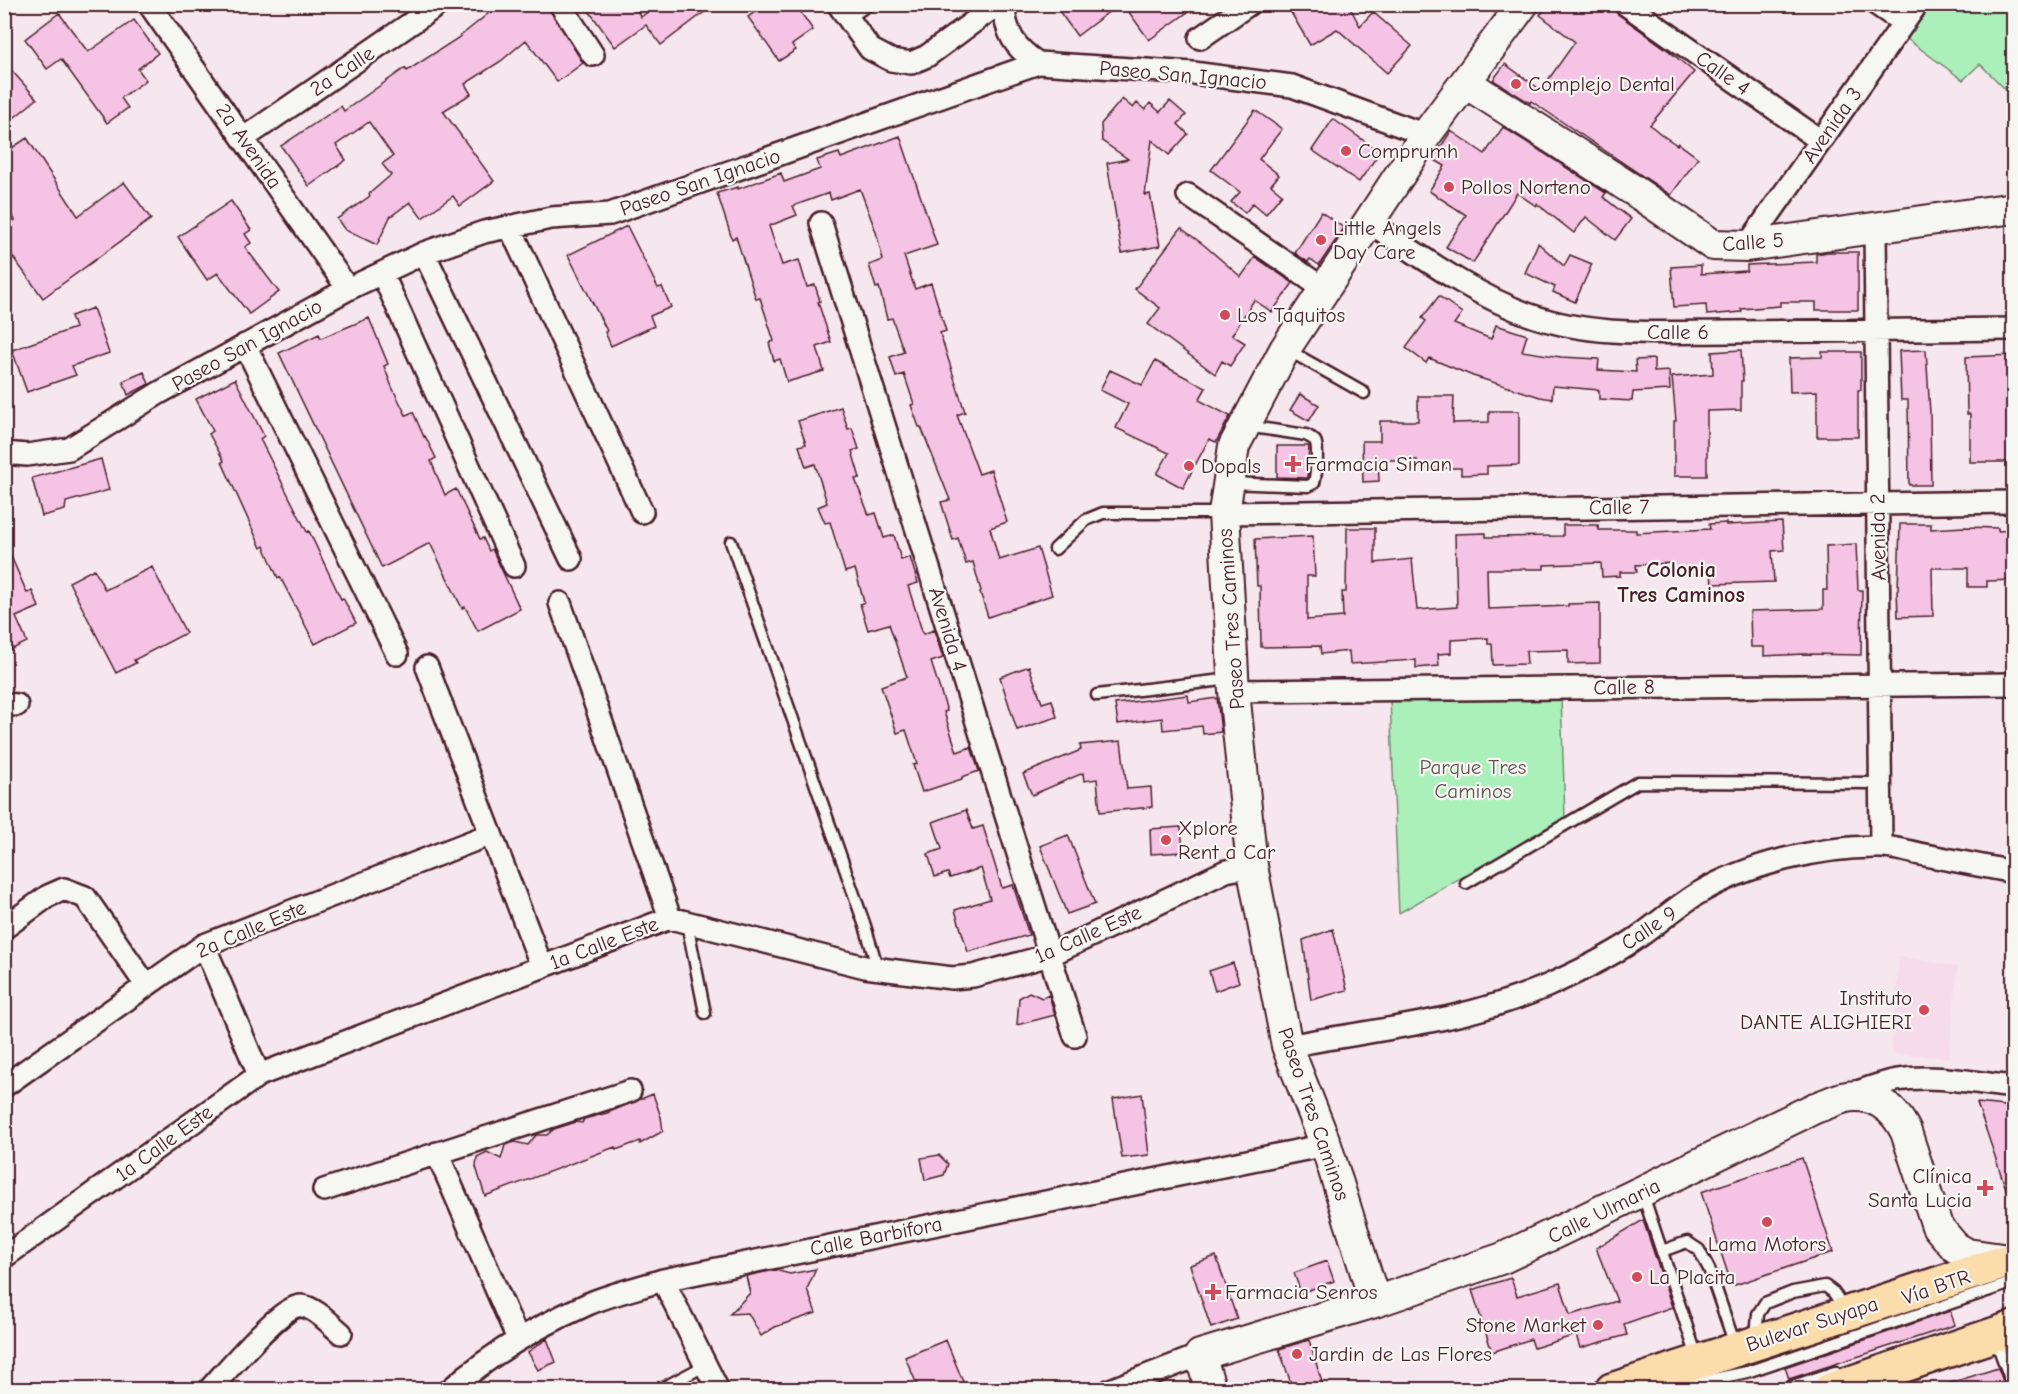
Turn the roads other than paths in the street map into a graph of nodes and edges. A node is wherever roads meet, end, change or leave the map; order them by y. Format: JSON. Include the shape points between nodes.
{"nodes":[{"id":1,"x":149,"y":4,"type":"edge"},
{"id":2,"x":439,"y":4,"type":"edge"},
{"id":3,"x":561,"y":4,"type":"edge"},
{"id":4,"x":868,"y":4,"type":"edge"},
{"id":5,"x":1000,"y":4,"type":"edge"},
{"id":6,"x":1249,"y":4,"type":"edge"},
{"id":7,"x":1523,"y":4,"type":"edge"},
{"id":8,"x":1625,"y":4,"type":"edge"},
{"id":9,"x":1876,"y":4,"type":"edge"},
{"id":10,"x":1917,"y":4,"type":"edge"},
{"id":11,"x":843,"y":12,"type":"edge"},
{"id":12,"x":1904,"y":23,"type":"junction"},
{"id":13,"x":1200,"y":38,"type":"dead end"},
{"id":14,"x":593,"y":55,"type":"dead end"},
{"id":15,"x":1038,"y":63,"type":"junction"},
{"id":16,"x":1466,"y":83,"type":"junction"},
{"id":17,"x":1426,"y":135,"type":"junction"},
{"id":18,"x":244,"y":138,"type":"junction"},
{"id":19,"x":1821,"y":141,"type":"junction"},
{"id":20,"x":1188,"y":195,"type":"dead end"},
{"id":21,"x":2013,"y":208,"type":"edge"},
{"id":22,"x":1369,"y":222,"type":"junction"},
{"id":23,"x":821,"y":223,"type":"dead end"},
{"id":24,"x":510,"y":226,"type":"junction"},
{"id":25,"x":1875,"y":228,"type":"junction"},
{"id":26,"x":1748,"y":246,"type":"junction"},
{"id":27,"x":424,"y":254,"type":"junction"},
{"id":28,"x":382,"y":273,"type":"junction"},
{"id":29,"x":348,"y":289,"type":"junction"},
{"id":30,"x":1324,"y":289,"type":"junction"},
{"id":31,"x":2013,"y":328,"type":"edge"},
{"id":32,"x":1876,"y":331,"type":"junction"},
{"id":33,"x":245,"y":345,"type":"junction"},
{"id":34,"x":1285,"y":349,"type":"junction"},
{"id":35,"x":1364,"y":393,"type":"dead end"},
{"id":36,"x":1244,"y":426,"type":"junction"},
{"id":37,"x":4,"y":453,"type":"edge"},
{"id":38,"x":1229,"y":483,"type":"junction"},
{"id":39,"x":2013,"y":502,"type":"edge"},
{"id":40,"x":1878,"y":504,"type":"junction"},
{"id":41,"x":642,"y":512,"type":"dead end"},
{"id":42,"x":1224,"y":513,"type":"junction"},
{"id":43,"x":731,"y":543,"type":"dead end"},
{"id":44,"x":1055,"y":549,"type":"dead end"},
{"id":45,"x":571,"y":559,"type":"dead end"},
{"id":46,"x":514,"y":566,"type":"dead end"},
{"id":47,"x":560,"y":603,"type":"dead end"},
{"id":48,"x":397,"y":654,"type":"dead end"},
{"id":49,"x":427,"y":667,"type":"dead end"},
{"id":50,"x":1880,"y":684,"type":"junction"},
{"id":51,"x":2013,"y":684,"type":"edge"},
{"id":52,"x":1234,"y":685,"type":"junction"},
{"id":53,"x":1097,"y":695,"type":"dead end"},
{"id":54,"x":1881,"y":783,"type":"junction"},
{"id":55,"x":491,"y":834,"type":"junction"},
{"id":56,"x":1881,"y":846,"type":"junction"},
{"id":57,"x":1252,"y":866,"type":"junction"},
{"id":58,"x":2013,"y":872,"type":"edge"},
{"id":59,"x":1466,"y":883,"type":"dead end"},
{"id":60,"x":678,"y":920,"type":"junction"},
{"id":61,"x":4,"y":928,"type":"edge"},
{"id":62,"x":204,"y":945,"type":"junction"},
{"id":63,"x":1050,"y":955,"type":"junction"},
{"id":64,"x":542,"y":967,"type":"junction"},
{"id":65,"x":878,"y":969,"type":"junction"},
{"id":66,"x":146,"y":985,"type":"junction"},
{"id":67,"x":705,"y":1013,"type":"dead end"},
{"id":68,"x":1076,"y":1035,"type":"dead end"},
{"id":69,"x":1287,"y":1046,"type":"junction"},
{"id":70,"x":260,"y":1075,"type":"junction"},
{"id":71,"x":4,"y":1086,"type":"edge"},
{"id":72,"x":2013,"y":1087,"type":"edge"},
{"id":73,"x":630,"y":1090,"type":"dead end"},
{"id":74,"x":1844,"y":1097,"type":"junction"},
{"id":75,"x":1326,"y":1145,"type":"junction"},
{"id":76,"x":437,"y":1153,"type":"junction"},
{"id":77,"x":324,"y":1190,"type":"dead end"},
{"id":78,"x":1642,"y":1192,"type":"junction"},
{"id":79,"x":1662,"y":1251,"type":"junction"},
{"id":80,"x":4,"y":1257,"type":"edge"},
{"id":81,"x":2012,"y":1267,"type":"edge"},
{"id":82,"x":663,"y":1280,"type":"junction"},
{"id":83,"x":1375,"y":1302,"type":"junction"},
{"id":84,"x":341,"y":1333,"type":"dead end"},
{"id":85,"x":518,"y":1339,"type":"junction"},
{"id":86,"x":1745,"y":1345,"type":"junction"},
{"id":87,"x":2006,"y":1347,"type":"edge"},
{"id":88,"x":1200,"y":1355,"type":"junction"},
{"id":89,"x":1699,"y":1361,"type":"junction"},
{"id":90,"x":705,"y":1365,"type":"junction"},
{"id":91,"x":1839,"y":1379,"type":"edge"},
{"id":92,"x":208,"y":1389,"type":"edge"},
{"id":93,"x":450,"y":1389,"type":"edge"},
{"id":94,"x":659,"y":1389,"type":"edge"},
{"id":95,"x":718,"y":1389,"type":"edge"},
{"id":96,"x":1110,"y":1389,"type":"edge"},
{"id":97,"x":1211,"y":1389,"type":"edge"},
{"id":98,"x":1612,"y":1389,"type":"edge"},
{"id":99,"x":1663,"y":1389,"type":"edge"},
{"id":100,"x":1781,"y":1389,"type":"edge"},
{"id":101,"x":2013,"y":1389,"type":"edge"}],
"edges":[{"from":1,"to":18,"type":"street","name":"2a Avenida"},
{"from":2,"to":18,"type":"street","name":"2a Calle"},
{"from":3,"to":14,"type":"street"},
{"from":4,"to":11,"type":"lane"},
{"from":5,"to":11,"type":"street","via":[[927,56],[911,63],[891,60],[870,49]]},
{"from":5,"to":15,"type":"street","via":[[1012,38],[1023,53]]},
{"from":6,"to":13,"type":"street"},
{"from":7,"to":16,"type":"street","name":"Paseo Tres Caminos"},
{"from":8,"to":19,"type":"street","name":"Calle 4"},
{"from":9,"to":12,"type":"street"},
{"from":10,"to":12,"type":"street","name":"Avenida 3"},
{"from":12,"to":19,"type":"street","name":"Avenida 3"},
{"from":15,"to":17,"type":"street","name":"Paseo San Ignacio","via":[[1193,73],[1292,86]]},
{"from":15,"to":24,"type":"street","name":"Paseo San Ignacio","via":[[610,214],[551,218]]},
{"from":16,"to":17,"type":"street","name":"Paseo Tres Caminos"},
{"from":16,"to":26,"type":"street","name":"Calle 5","via":[[1713,245]]},
{"from":17,"to":22,"type":"street","name":"Paseo Tres Caminos"},
{"from":18,"to":29,"type":"street","name":"2a Avenida"},
{"from":19,"to":26,"type":"street","name":"Avenida 3"},
{"from":20,"to":30,"type":"street"},
{"from":21,"to":25,"type":"street","name":"Calle 5"},
{"from":22,"to":30,"type":"street","name":"Paseo Tres Caminos"},
{"from":22,"to":32,"type":"street","name":"Calle 6","via":[[1501,303],[1567,326],[1631,332]]},
{"from":23,"to":63,"type":"street","name":"Avenida 4"},
{"from":24,"to":27,"type":"street","name":"Paseo San Ignacio"},
{"from":24,"to":41,"type":"street"},
{"from":25,"to":26,"type":"street","name":"Calle 5"},
{"from":25,"to":32,"type":"street","name":"Avenida 2"},
{"from":27,"to":28,"type":"street","name":"Paseo San Ignacio"},
{"from":27,"to":45,"type":"street"},
{"from":28,"to":29,"type":"street","name":"Paseo San Ignacio"},
{"from":28,"to":46,"type":"street"},
{"from":29,"to":33,"type":"street","name":"Paseo San Ignacio"},
{"from":30,"to":34,"type":"street","name":"Paseo Tres Caminos"},
{"from":31,"to":32,"type":"street","name":"Calle 6"},
{"from":32,"to":40,"type":"street","name":"Avenida 2"},
{"from":33,"to":37,"type":"street","name":"Paseo San Ignacio","via":[[69,448],[27,455]]},
{"from":33,"to":48,"type":"street"},
{"from":34,"to":35,"type":"lane"},
{"from":34,"to":36,"type":"street","name":"Paseo Tres Caminos"},
{"from":36,"to":38,"type":"street","name":"Paseo Tres Caminos","via":[[1234,446]]},
{"from":36,"to":38,"type":"lane","via":[[1313,439],[1317,443],[1316,477],[1308,486]]},
{"from":38,"to":42,"type":"street","name":"Paseo Tres Caminos"},
{"from":39,"to":40,"type":"street","name":"Calle 7"},
{"from":40,"to":42,"type":"street","name":"Calle 7"},
{"from":40,"to":50,"type":"street","name":"Avenida 2"},
{"from":42,"to":44,"type":"lane","via":[[1103,513],[1086,520]]},
{"from":42,"to":52,"type":"street","name":"Paseo Tres Caminos"},
{"from":43,"to":65,"type":"lane"},
{"from":47,"to":60,"type":"street"},
{"from":49,"to":55,"type":"street"},
{"from":50,"to":51,"type":"street","name":"Calle 8"},
{"from":50,"to":52,"type":"street","name":"Calle 8"},
{"from":50,"to":54,"type":"street","name":"Avenida 2"},
{"from":52,"to":53,"type":"lane"},
{"from":52,"to":57,"type":"street","name":"Paseo Tres Caminos"},
{"from":54,"to":56,"type":"street","name":"Avenida 2"},
{"from":54,"to":59,"type":"lane","via":[[1638,782]]},
{"from":55,"to":62,"type":"street","name":"2a Calle Este"},
{"from":55,"to":64,"type":"street"},
{"from":56,"to":58,"type":"street","name":"Calle 9"},
{"from":56,"to":69,"type":"street","name":"Calle 9","via":[[1794,857],[1729,878],[1595,963],[1499,1005],[1443,1020]]},
{"from":57,"to":63,"type":"street","name":"1a Calle Este","via":[[1226,871]]},
{"from":57,"to":69,"type":"street","name":"Paseo Tres Caminos"},
{"from":60,"to":64,"type":"street","name":"1a Calle Este"},
{"from":60,"to":65,"type":"street","name":"1a Calle Este"},
{"from":60,"to":67,"type":"lane"},
{"from":61,"to":66,"type":"street","via":[[64,889],[85,897]]},
{"from":62,"to":66,"type":"street","name":"2a Calle Este"},
{"from":62,"to":70,"type":"street"},
{"from":63,"to":65,"type":"street","name":"1a Calle Este","via":[[952,978]]},
{"from":63,"to":68,"type":"street","name":"Avenida 4"},
{"from":64,"to":70,"type":"street","name":"1a Calle Este"},
{"from":66,"to":71,"type":"street","name":"2a Calle Este"},
{"from":69,"to":75,"type":"street","name":"Paseo Tres Caminos"},
{"from":70,"to":80,"type":"street","name":"1a Calle Este"},
{"from":72,"to":74,"type":"street","via":[[1919,1078],[1896,1080]]},
{"from":73,"to":76,"type":"street"},
{"from":74,"to":78,"type":"street","name":"Calle Ulmaria"},
{"from":74,"to":81,"type":"street","name":"Calle Ulmaria","via":[[1876,1100],[1900,1118],[1937,1226],[1955,1247]]},
{"from":75,"to":82,"type":"street","name":"Calle Barbifora"},
{"from":75,"to":83,"type":"street","name":"Paseo Tres Caminos"},
{"from":76,"to":77,"type":"street"},
{"from":76,"to":85,"type":"street"},
{"from":78,"to":79,"type":"lane"},
{"from":78,"to":83,"type":"street","name":"Calle Ulmaria","via":[[1503,1258]]},
{"from":79,"to":86,"type":"lane","via":[[1687,1242],[1699,1250]]},
{"from":79,"to":89,"type":"lane"},
{"from":81,"to":86,"type":"main road","name":"Bulevar Suyapa"},
{"from":81,"to":99,"type":"lane","name":"Vía BTR","via":[[1747,1372]]},
{"from":82,"to":85,"type":"street","name":"Calle Barbifora","via":[[589,1304]]},
{"from":82,"to":90,"type":"street"},
{"from":83,"to":88,"type":"street","name":"Calle Ulmaria"},
{"from":84,"to":92,"type":"street","via":[[309,1308],[299,1305],[286,1311]]},
{"from":85,"to":93,"type":"street","name":"Calle Barbifora"},
{"from":86,"to":89,"type":"main road","name":"Bulevar Suyapa"},
{"from":87,"to":91,"type":"main road"},
{"from":87,"to":101,"type":"lane"},
{"from":88,"to":96,"type":"street","name":"Calle Ulmaria"},
{"from":88,"to":97,"type":"street"},
{"from":89,"to":98,"type":"main road","name":"Bulevar Suyapa"},
{"from":90,"to":94,"type":"lane"},
{"from":90,"to":95,"type":"street"},
{"from":91,"to":100,"type":"lane"}]}
